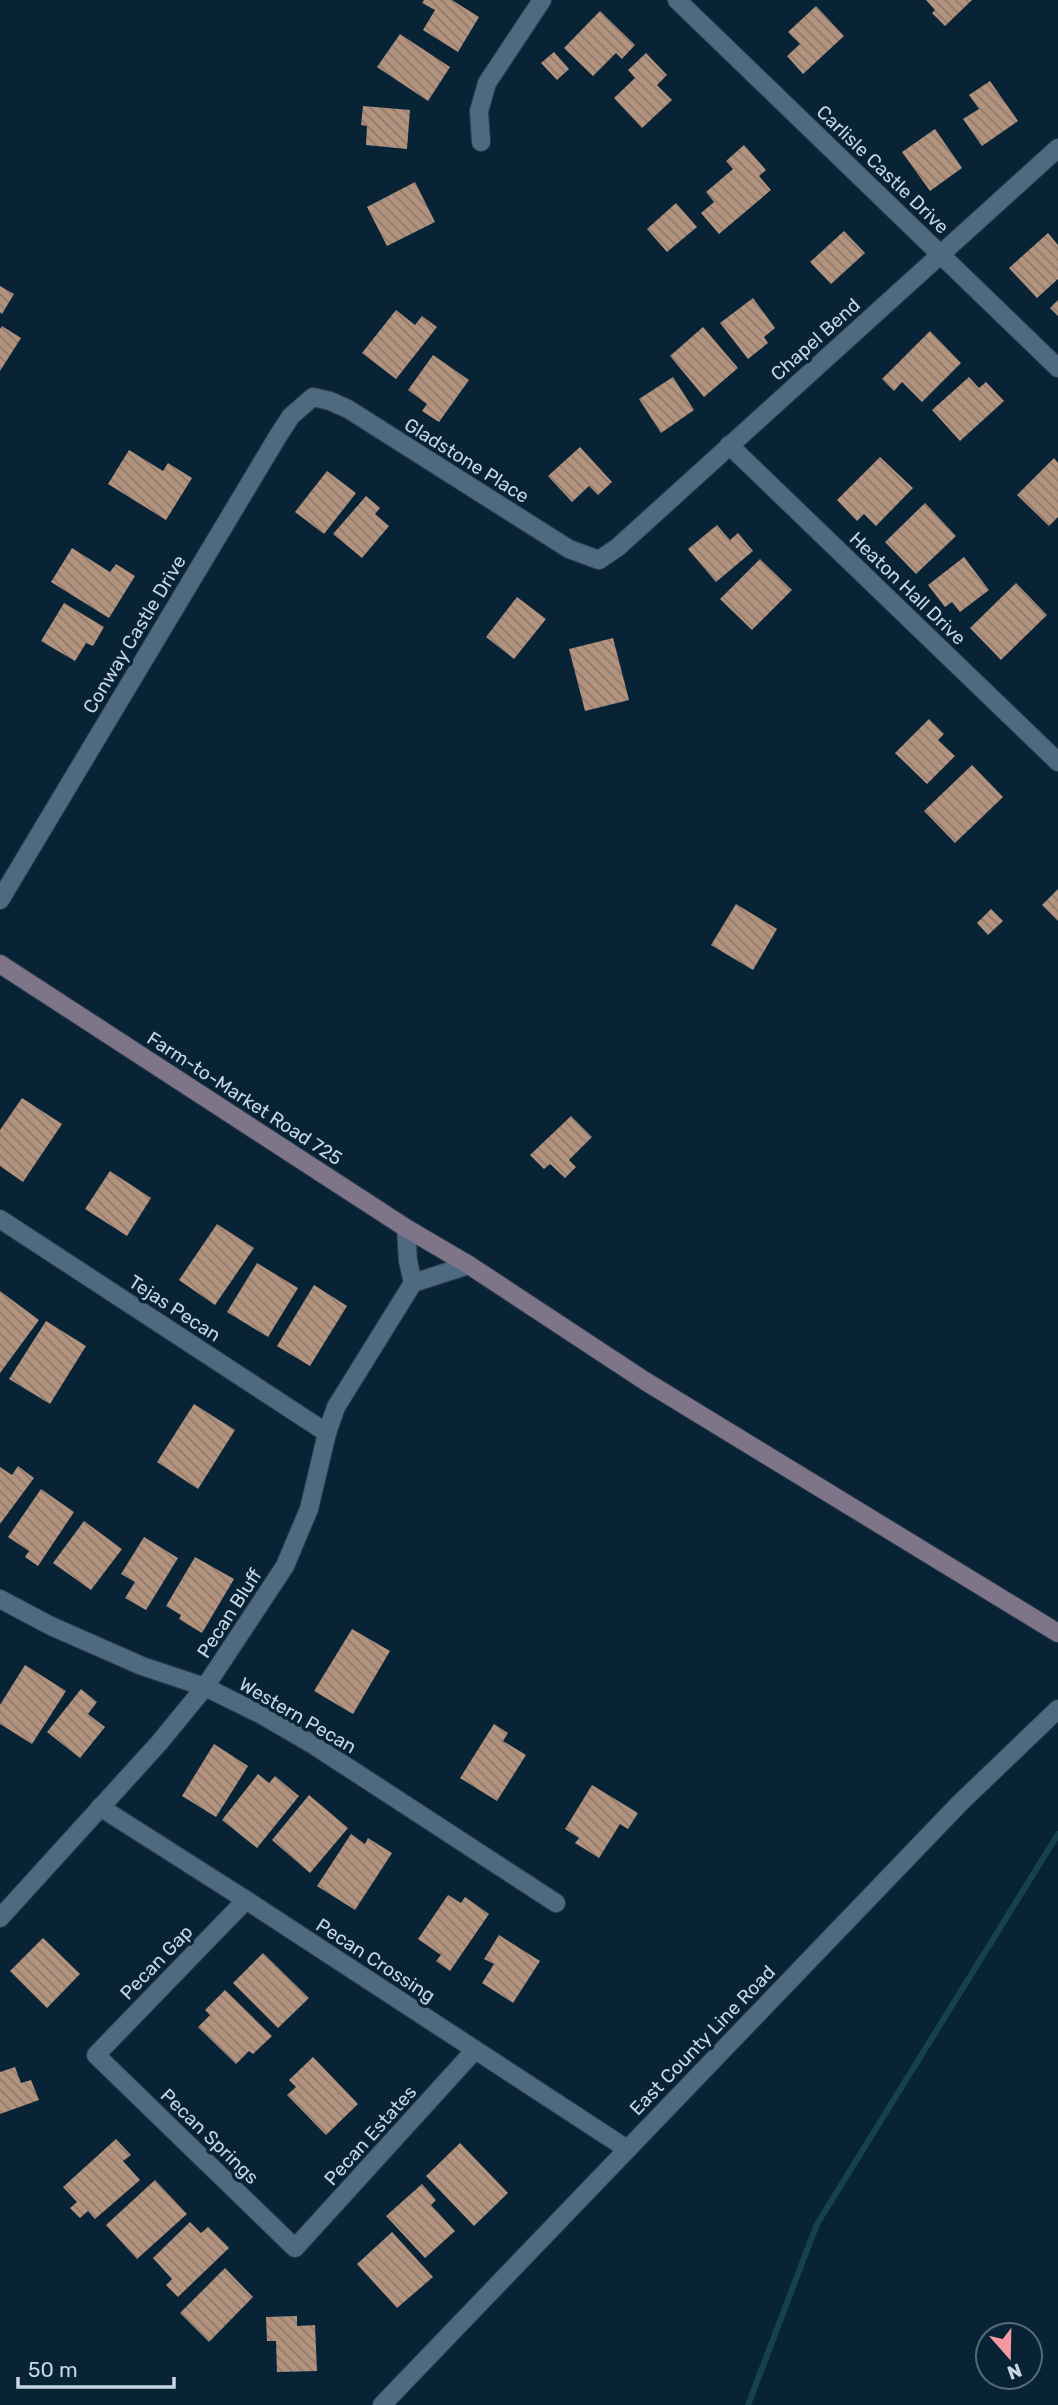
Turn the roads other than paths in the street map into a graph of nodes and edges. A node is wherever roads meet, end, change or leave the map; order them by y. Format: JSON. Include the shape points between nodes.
{"nodes":[{"id":1,"x":542,"y":0,"type":"edge"},
{"id":2,"x":677,"y":0,"type":"edge"},
{"id":3,"x":481,"y":142,"type":"dead end"},
{"id":4,"x":1058,"y":148,"type":"edge"},
{"id":5,"x":940,"y":253,"type":"junction"},
{"id":6,"x":1058,"y":368,"type":"edge"},
{"id":7,"x":313,"y":397,"type":"joint"},
{"id":8,"x":729,"y":445,"type":"junction"},
{"id":9,"x":599,"y":559,"type":"joint"},
{"id":10,"x":1058,"y":762,"type":"edge"},
{"id":11,"x":0,"y":900,"type":"edge"},
{"id":12,"x":0,"y":964,"type":"edge"},
{"id":13,"x":0,"y":1219,"type":"edge"},
{"id":14,"x":407,"y":1228,"type":"junction"},
{"id":15,"x":469,"y":1265,"type":"junction"},
{"id":16,"x":413,"y":1283,"type":"junction"},
{"id":17,"x":327,"y":1433,"type":"junction"},
{"id":18,"x":0,"y":1599,"type":"edge"},
{"id":19,"x":1058,"y":1633,"type":"edge"},
{"id":20,"x":205,"y":1687,"type":"junction"},
{"id":21,"x":1058,"y":1709,"type":"edge"},
{"id":22,"x":100,"y":1807,"type":"junction"},
{"id":23,"x":246,"y":1900,"type":"junction"},
{"id":24,"x":556,"y":1903,"type":"dead end"},
{"id":25,"x":0,"y":1918,"type":"edge"},
{"id":26,"x":475,"y":2050,"type":"junction"},
{"id":27,"x":96,"y":2054,"type":"joint"},
{"id":28,"x":627,"y":2149,"type":"junction"},
{"id":29,"x":295,"y":2248,"type":"joint"},
{"id":30,"x":382,"y":2405,"type":"edge"}],
"edges":[{"from":1,"to":3,"type":"street","via":[[487,83],[480,111]]},
{"from":2,"to":5,"type":"street","name":"Carlisle Castle Drive"},
{"from":4,"to":5,"type":"street","name":"Chapel Bend"},
{"from":5,"to":6,"type":"street","name":"Carlisle Castle Drive"},
{"from":5,"to":8,"type":"street","name":"Chapel Bend"},
{"from":7,"to":9,"type":"street","name":"Gladstone Place","via":[[348,409],[569,549]]},
{"from":7,"to":11,"type":"street","name":"Conway Castle Drive","via":[[291,416],[278,436]]},
{"from":8,"to":9,"type":"street","name":"Chapel Bend","via":[[618,547]]},
{"from":8,"to":10,"type":"street","name":"Heaton Hall Drive"},
{"from":12,"to":14,"type":"main road","name":"Farm-to-Market Road 725"},
{"from":13,"to":17,"type":"street","name":"Tejas Pecan"},
{"from":14,"to":15,"type":"main road","name":"Farm-to-Market Road 725"},
{"from":14,"to":16,"type":"street"},
{"from":15,"to":16,"type":"street"},
{"from":15,"to":19,"type":"main road","name":"Farm-to-Market Road 725","via":[[645,1381]]},
{"from":16,"to":17,"type":"street","name":"Pecan Bluff","via":[[336,1407]]},
{"from":17,"to":20,"type":"street","name":"Pecan Bluff","via":[[309,1509],[285,1566]]},
{"from":18,"to":20,"type":"street","name":"Western Pecan","via":[[142,1666]]},
{"from":20,"to":22,"type":"street","name":"Pecan Bluff"},
{"from":20,"to":24,"type":"street","name":"Western Pecan","via":[[312,1744]]},
{"from":21,"to":28,"type":"street","name":"East County Line Road","via":[[960,1803]]},
{"from":22,"to":23,"type":"street","name":"Pecan Crossing"},
{"from":22,"to":25,"type":"street","name":"Pecan Bluff"},
{"from":23,"to":26,"type":"street","name":"Pecan Crossing"},
{"from":23,"to":27,"type":"street","name":"Pecan Gap"},
{"from":26,"to":28,"type":"street","name":"Pecan Crossing"},
{"from":26,"to":29,"type":"street","name":"Pecan Estates"},
{"from":27,"to":29,"type":"street","name":"Pecan Springs"},
{"from":28,"to":30,"type":"street","name":"East County Line Road"}]}
